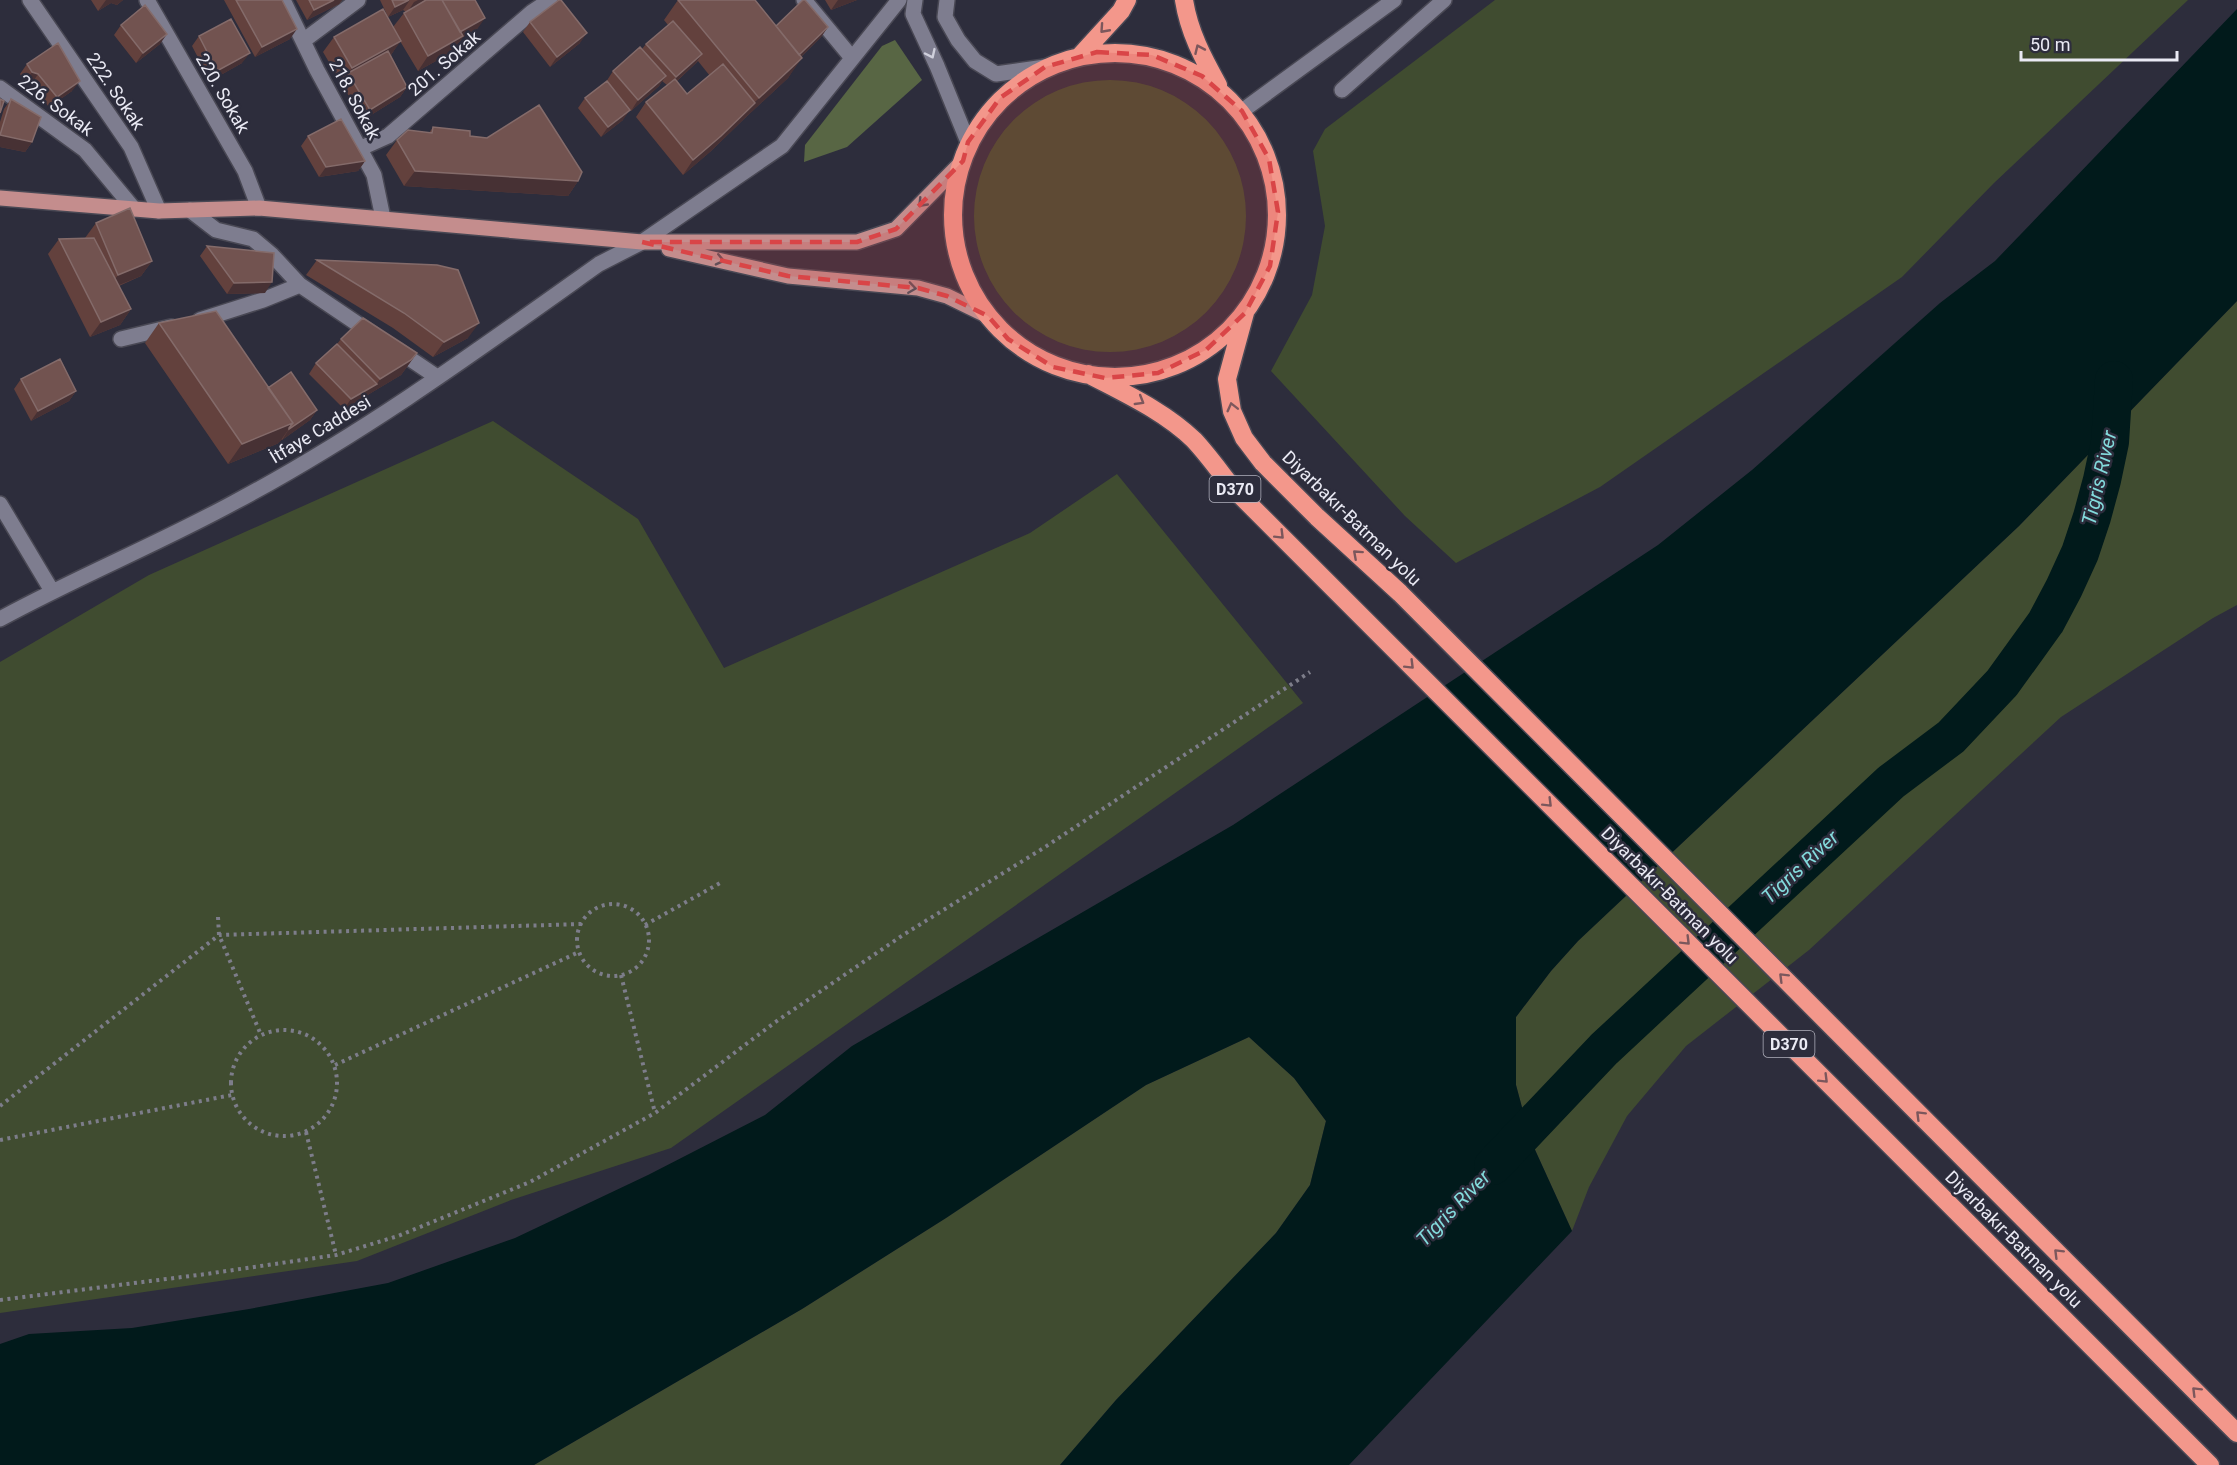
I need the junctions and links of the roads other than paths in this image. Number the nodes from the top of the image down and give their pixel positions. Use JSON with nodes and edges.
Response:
{"nodes":[{"id":1,"x":30,"y":0,"type":"edge"},
{"id":2,"x":147,"y":0,"type":"edge"},
{"id":3,"x":284,"y":0,"type":"edge"},
{"id":4,"x":358,"y":0,"type":"edge"},
{"id":5,"x":550,"y":0,"type":"edge"},
{"id":6,"x":804,"y":0,"type":"edge"},
{"id":7,"x":899,"y":0,"type":"edge"},
{"id":8,"x":915,"y":0,"type":"edge"},
{"id":9,"x":947,"y":0,"type":"edge"},
{"id":10,"x":1127,"y":0,"type":"edge"},
{"id":11,"x":1184,"y":0,"type":"edge"},
{"id":12,"x":1394,"y":0,"type":"edge"},
{"id":13,"x":1444,"y":0,"type":"edge"},
{"id":14,"x":303,"y":41,"type":"junction"},
{"id":15,"x":1079,"y":57,"type":"junction"},
{"id":16,"x":852,"y":58,"type":"junction"},
{"id":17,"x":1045,"y":67,"type":"junction"},
{"id":18,"x":0,"y":88,"type":"edge"},
{"id":19,"x":1342,"y":90,"type":"dead end"},
{"id":20,"x":1223,"y":95,"type":"junction"},
{"id":21,"x":1242,"y":111,"type":"junction"},
{"id":22,"x":968,"y":142,"type":"junction"},
{"id":23,"x":358,"y":148,"type":"junction"},
{"id":24,"x":963,"y":161,"type":"junction"},
{"id":25,"x":0,"y":198,"type":"edge"},
{"id":26,"x":259,"y":208,"type":"junction"},
{"id":27,"x":134,"y":209,"type":"junction"},
{"id":28,"x":190,"y":210,"type":"junction"},
{"id":29,"x":159,"y":211,"type":"junction"},
{"id":30,"x":383,"y":218,"type":"junction"},
{"id":31,"x":642,"y":242,"type":"junction"},
{"id":32,"x":300,"y":285,"type":"junction"},
{"id":33,"x":1245,"y":313,"type":"junction"},
{"id":34,"x":988,"y":316,"type":"junction"},
{"id":35,"x":121,"y":339,"type":"dead end"},
{"id":36,"x":1088,"y":374,"type":"junction"},
{"id":37,"x":437,"y":377,"type":"junction"},
{"id":38,"x":0,"y":504,"type":"edge"},
{"id":39,"x":52,"y":591,"type":"junction"},
{"id":40,"x":0,"y":619,"type":"edge"},
{"id":41,"x":2237,"y":1433,"type":"edge"},
{"id":42,"x":2210,"y":1465,"type":"edge"}],
"edges":[{"from":1,"to":29,"type":"street","name":"222. Sokak"},
{"from":2,"to":26,"type":"street","name":"220. Sokak"},
{"from":3,"to":14,"type":"street","name":"218. Sokak"},
{"from":4,"to":14,"type":"street"},
{"from":5,"to":23,"type":"street","name":"201. Sokak"},
{"from":6,"to":16,"type":"street"},
{"from":7,"to":16,"type":"street","name":"İtfaye Caddesi"},
{"from":8,"to":22,"type":"street","one_way":true},
{"from":9,"to":17,"type":"street"},
{"from":10,"to":15,"type":"highway","one_way":true},
{"from":20,"to":11,"type":"highway","one_way":true},
{"from":12,"to":21,"type":"street"},
{"from":13,"to":19,"type":"street"},
{"from":14,"to":23,"type":"street","name":"218. Sokak"},
{"from":15,"to":17,"type":"highway"},
{"from":15,"to":20,"type":"highway"},
{"from":16,"to":31,"type":"street","name":"İtfaye Caddesi"},
{"from":17,"to":22,"type":"highway"},
{"from":18,"to":27,"type":"street","name":"226. Sokak"},
{"from":20,"to":21,"type":"highway"},
{"from":21,"to":33,"type":"highway"},
{"from":22,"to":24,"type":"highway"},
{"from":23,"to":30,"type":"street","name":"218. Sokak"},
{"from":24,"to":31,"type":"main road","one_way":true},
{"from":24,"to":34,"type":"highway"},
{"from":25,"to":27,"type":"main road"},
{"from":26,"to":28,"type":"main road"},
{"from":26,"to":30,"type":"main road"},
{"from":27,"to":29,"type":"main road"},
{"from":28,"to":29,"type":"main road"},
{"from":28,"to":32,"type":"street"},
{"from":30,"to":31,"type":"main road"},
{"from":31,"to":34,"type":"main road","one_way":true},
{"from":31,"to":37,"type":"street","name":"İtfaye Caddesi"},
{"from":32,"to":35,"type":"street"},
{"from":32,"to":37,"type":"street"},
{"from":33,"to":36,"type":"highway"},
{"from":41,"to":33,"type":"highway","name":"Diyarbakır-Batman yolu","number":"D370","one_way":true},
{"from":34,"to":36,"type":"highway"},
{"from":36,"to":42,"type":"highway","name":"Diyarbakır-Batman yolu","number":"D370","one_way":true},
{"from":37,"to":39,"type":"street","name":"İtfaye Caddesi"},
{"from":38,"to":39,"type":"street"},
{"from":39,"to":40,"type":"street","name":"İtfaye Caddesi"}]}
